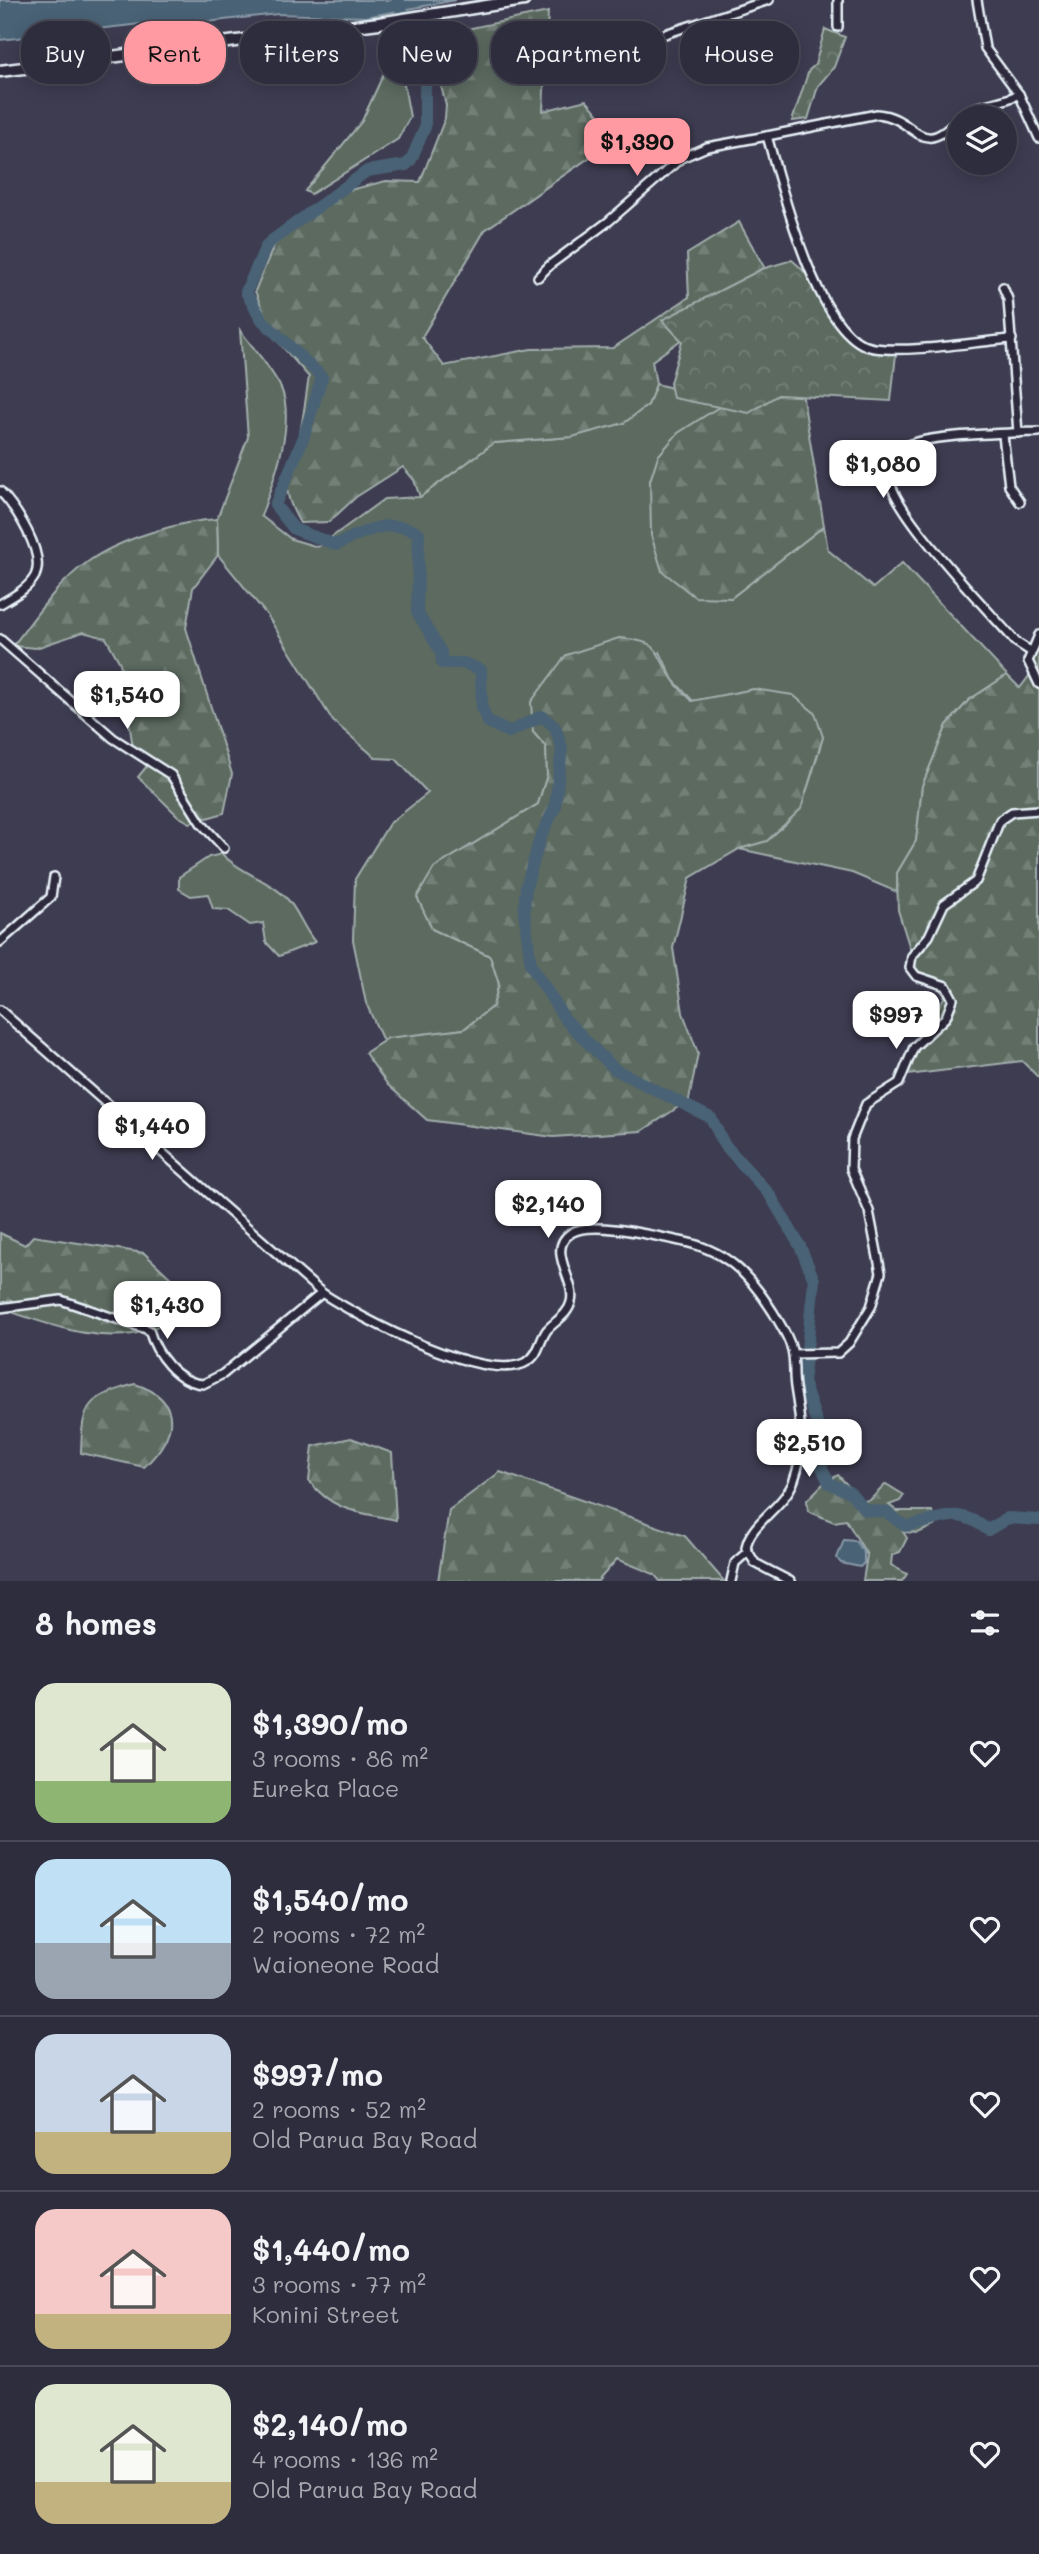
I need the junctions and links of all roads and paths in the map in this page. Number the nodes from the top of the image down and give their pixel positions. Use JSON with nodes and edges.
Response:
{"nodes":[{"id":1,"x":524,"y":0,"type":"edge"},
{"id":2,"x":769,"y":0,"type":"edge"},
{"id":3,"x":838,"y":0,"type":"edge"},
{"id":4,"x":977,"y":0,"type":"edge"},
{"id":5,"x":838,"y":27,"type":"dead end"},
{"id":6,"x":666,"y":34,"type":"edge"},
{"id":7,"x":0,"y":71,"type":"edge"},
{"id":8,"x":1019,"y":93,"type":"junction"},
{"id":9,"x":987,"y":105,"type":"edge"},
{"id":10,"x":947,"y":131,"type":"edge"},
{"id":11,"x":767,"y":136,"type":"junction"},
{"id":12,"x":1039,"y":138,"type":"edge"},
{"id":13,"x":538,"y":277,"type":"dead end"},
{"id":14,"x":1003,"y":287,"type":"dead end"},
{"id":15,"x":1012,"y":339,"type":"junction"},
{"id":16,"x":1039,"y":432,"type":"edge"},
{"id":17,"x":1018,"y":433,"type":"junction"},
{"id":18,"x":1003,"y":435,"type":"junction"},
{"id":19,"x":0,"y":491,"type":"edge"},
{"id":20,"x":1020,"y":502,"type":"dead end"},
{"id":21,"x":0,"y":604,"type":"edge"},
{"id":22,"x":1039,"y":635,"type":"edge"},
{"id":23,"x":0,"y":639,"type":"edge"},
{"id":24,"x":1030,"y":651,"type":"junction"},
{"id":25,"x":1039,"y":684,"type":"edge"},
{"id":26,"x":1039,"y":810,"type":"edge"},
{"id":27,"x":224,"y":848,"type":"dead end"},
{"id":28,"x":54,"y":877,"type":"dead end"},
{"id":29,"x":0,"y":942,"type":"edge"},
{"id":30,"x":0,"y":1010,"type":"edge"},
{"id":31,"x":322,"y":1293,"type":"junction"},
{"id":32,"x":0,"y":1308,"type":"edge"},
{"id":33,"x":793,"y":1354,"type":"junction"},
{"id":34,"x":746,"y":1553,"type":"junction"},
{"id":35,"x":731,"y":1581,"type":"edge"},
{"id":36,"x":790,"y":1581,"type":"edge"}],
"edges":[{"from":1,"to":7,"type":"main road"},
{"from":2,"to":6,"type":"street"},
{"from":3,"to":5,"type":"street"},
{"from":4,"to":8,"type":"street"},
{"from":8,"to":9,"type":"street"},
{"from":8,"to":12,"type":"street"},
{"from":10,"to":11,"type":"street"},
{"from":11,"to":13,"type":"street"},
{"from":11,"to":15,"type":"street"},
{"from":14,"to":15,"type":"street"},
{"from":15,"to":17,"type":"street"},
{"from":16,"to":17,"type":"street"},
{"from":17,"to":18,"type":"street"},
{"from":18,"to":20,"type":"street"},
{"from":18,"to":24,"type":"street"},
{"from":19,"to":21,"type":"street"},
{"from":22,"to":24,"type":"street"},
{"from":23,"to":27,"type":"street"},
{"from":24,"to":25,"type":"street"},
{"from":26,"to":33,"type":"street"},
{"from":28,"to":29,"type":"street"},
{"from":30,"to":31,"type":"street"},
{"from":31,"to":32,"type":"street"},
{"from":31,"to":33,"type":"street"},
{"from":33,"to":34,"type":"street"},
{"from":34,"to":35,"type":"street"},
{"from":34,"to":36,"type":"street"}]}
